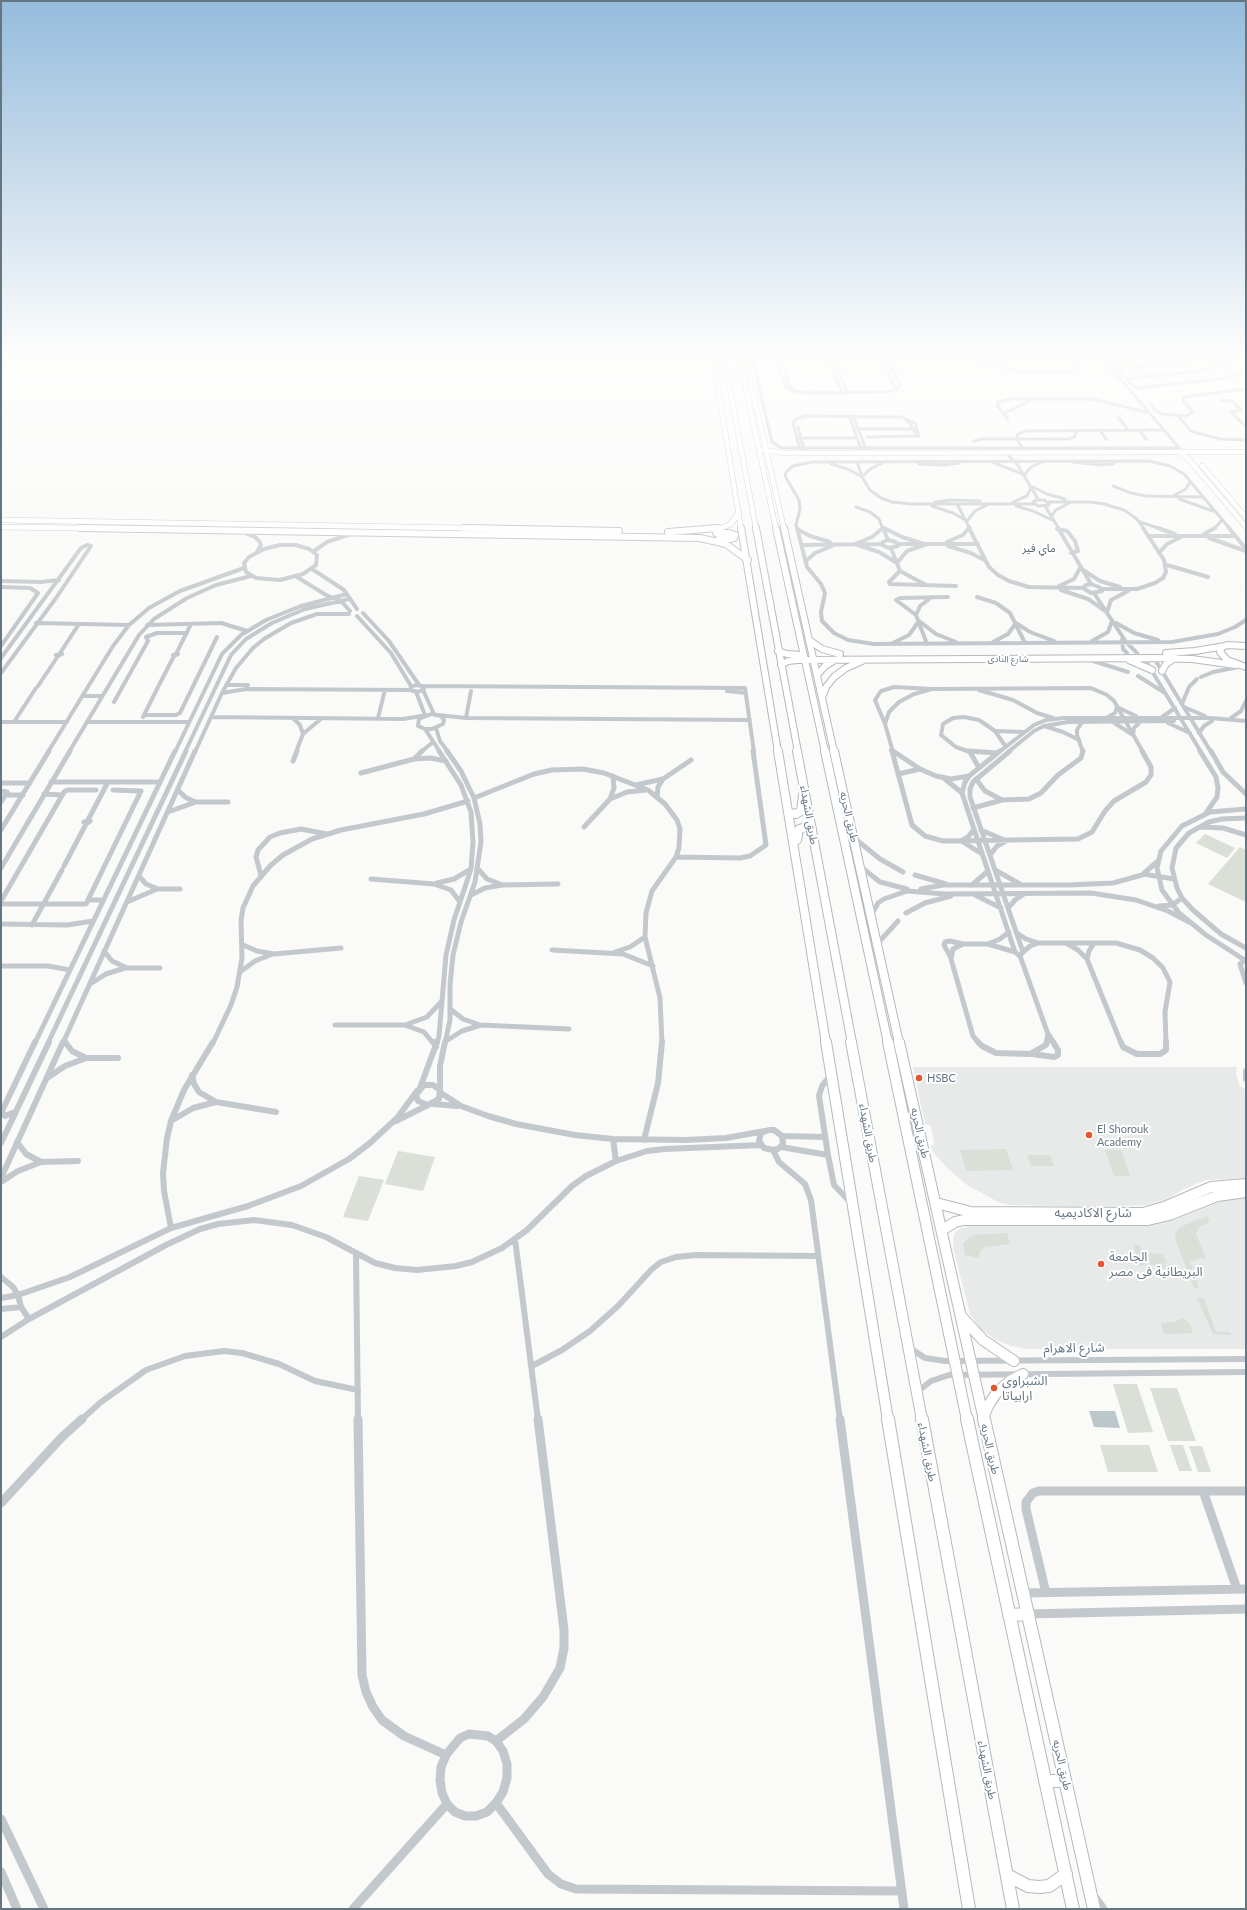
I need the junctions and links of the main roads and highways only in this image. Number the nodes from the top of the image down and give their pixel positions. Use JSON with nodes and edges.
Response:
{"nodes":[{"id":1,"x":739,"y":512,"type":"road end"},
{"id":2,"x":1,"y":520,"type":"edge"},
{"id":3,"x":1,"y":526,"type":"edge"},
{"id":4,"x":681,"y":532,"type":"junction"},
{"id":5,"x":692,"y":538,"type":"junction"},
{"id":6,"x":748,"y":560,"type":"road end"}],
"edges":[{"from":1,"to":4,"type":"main road"},
{"from":2,"to":4,"type":"main road"},
{"from":3,"to":5,"type":"main road"},
{"from":4,"to":5,"type":"main road"},
{"from":5,"to":6,"type":"main road"}]}
